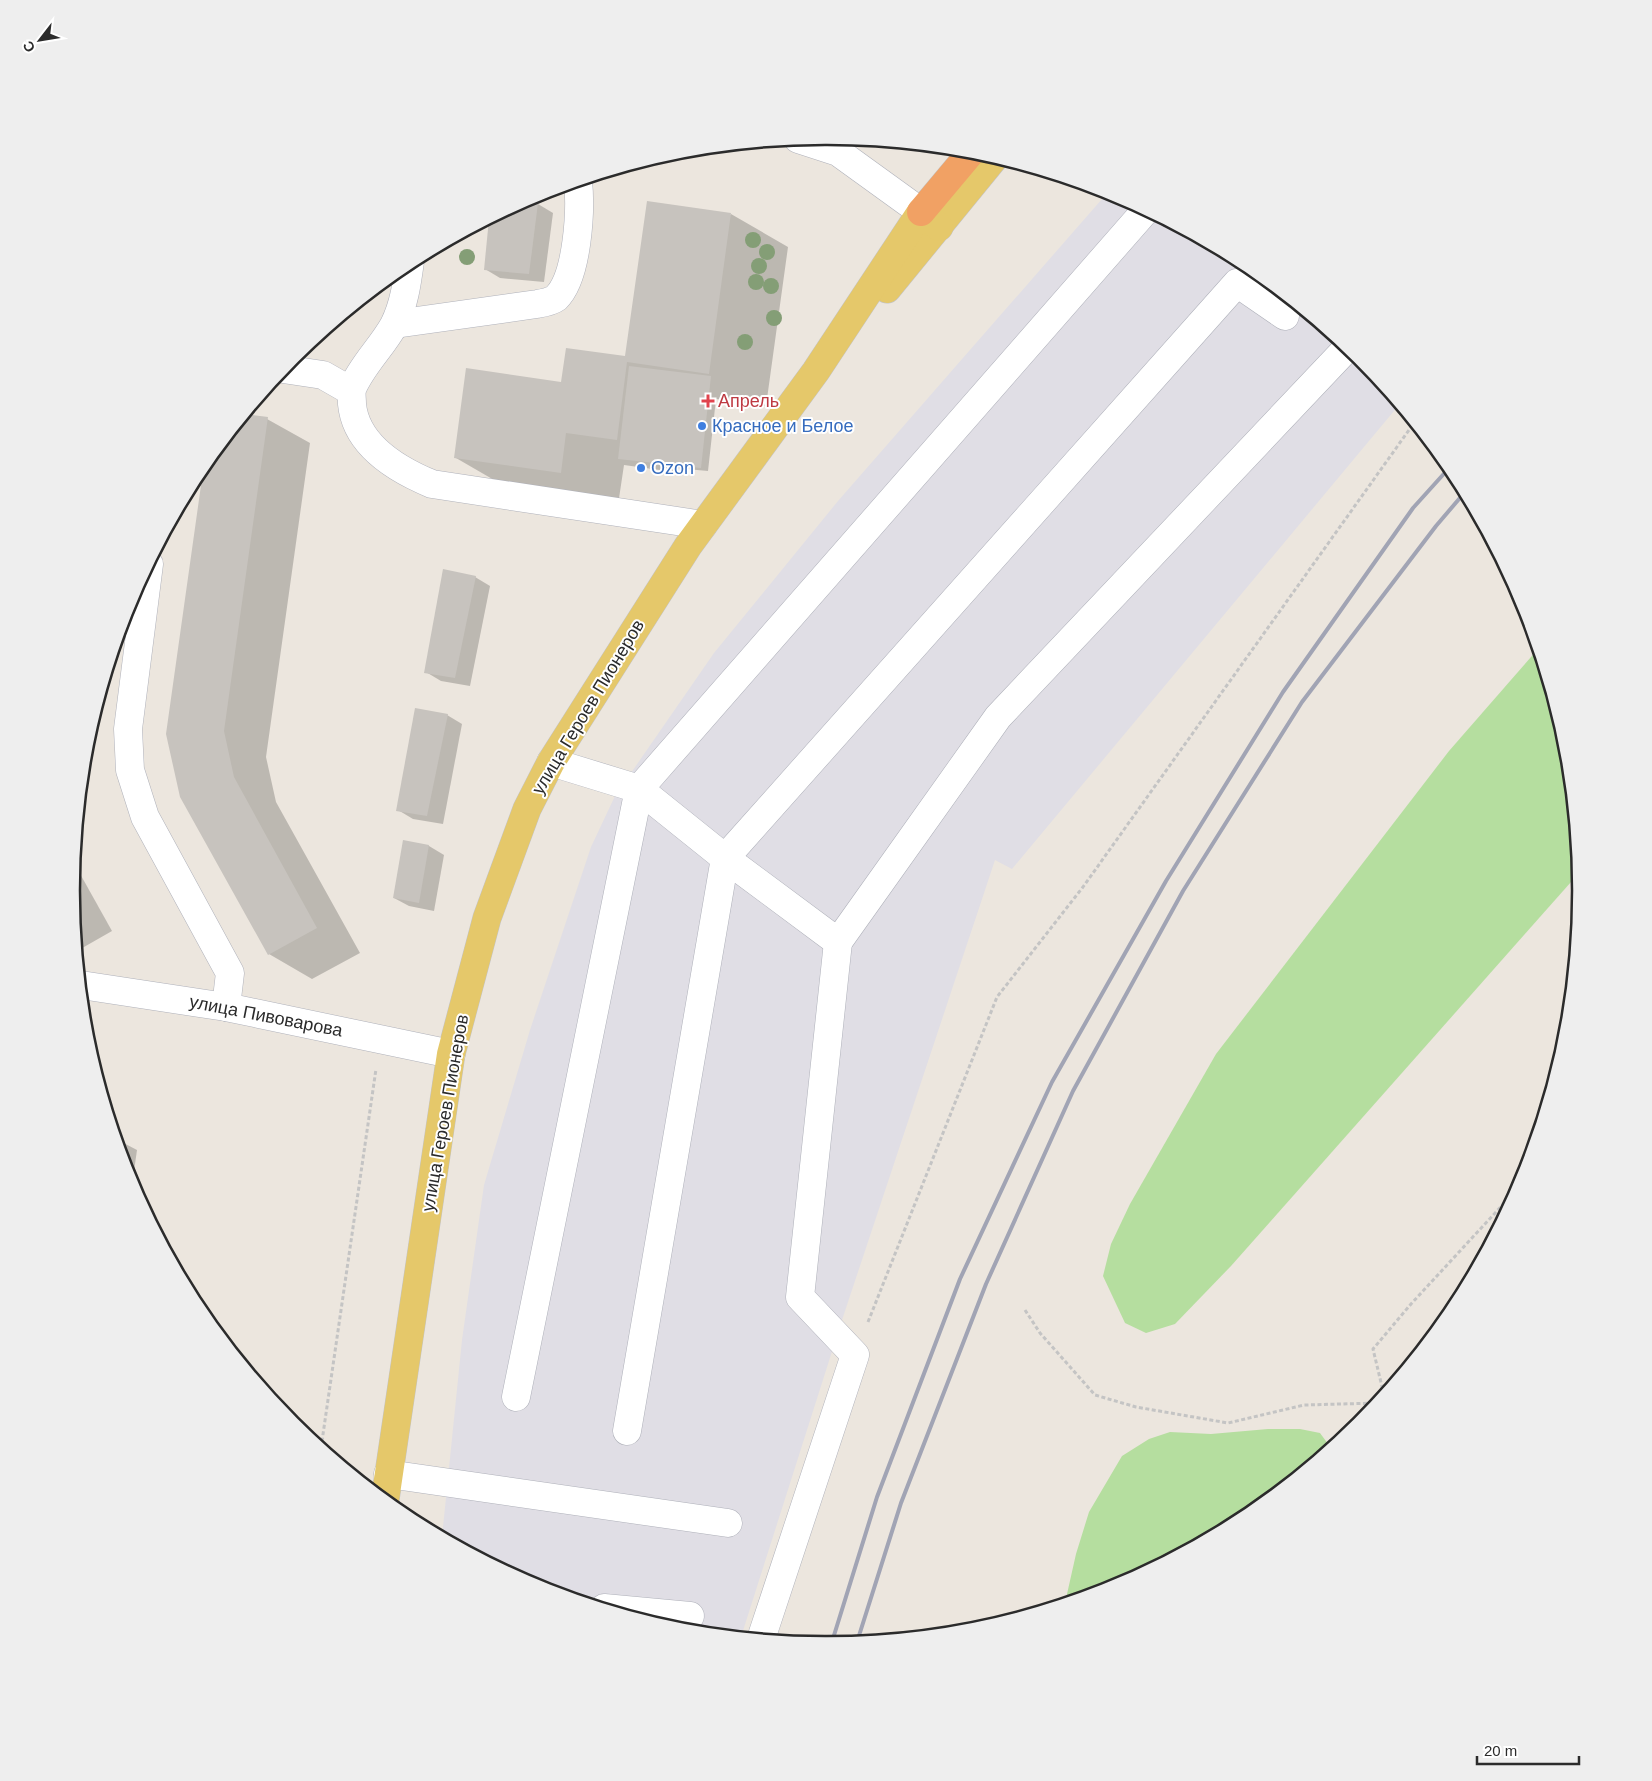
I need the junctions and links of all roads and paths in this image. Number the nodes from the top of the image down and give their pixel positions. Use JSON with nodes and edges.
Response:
{"nodes":[{"id":1,"x":841,"y":145,"type":"edge"},
{"id":2,"x":954,"y":156,"type":"edge"},
{"id":3,"x":968,"y":158,"type":"edge"},
{"id":4,"x":989,"y":163,"type":"edge"},
{"id":5,"x":578,"y":187,"type":"edge"},
{"id":6,"x":1142,"y":215,"type":"edge"},
{"id":7,"x":930,"y":220,"type":"junction"},
{"id":8,"x":408,"y":273,"type":"edge"},
{"id":9,"x":1285,"y":316,"type":"dead end"},
{"id":10,"x":395,"y":324,"type":"junction"},
{"id":11,"x":1343,"y":353,"type":"edge"},
{"id":12,"x":291,"y":370,"type":"edge"},
{"id":13,"x":351,"y":391,"type":"junction"},
{"id":14,"x":1411,"y":427,"type":"edge"},
{"id":15,"x":703,"y":525,"type":"junction"},
{"id":16,"x":146,"y":584,"type":"edge"},
{"id":17,"x":551,"y":762,"type":"junction"},
{"id":18,"x":639,"y":789,"type":"junction"},
{"id":19,"x":725,"y":858,"type":"junction"},
{"id":20,"x":838,"y":942,"type":"junction"},
{"id":21,"x":86,"y":986,"type":"edge"},
{"id":22,"x":226,"y":1006,"type":"junction"},
{"id":23,"x":380,"y":1039,"type":"junction"},
{"id":24,"x":451,"y":1054,"type":"junction"},
{"id":25,"x":1501,"y":1206,"type":"edge"},
{"id":26,"x":1025,"y":1310,"type":"dead end"},
{"id":27,"x":855,"y":1355,"type":"junction"},
{"id":28,"x":1382,"y":1387,"type":"edge"},
{"id":29,"x":516,"y":1397,"type":"dead end"},
{"id":30,"x":1368,"y":1403,"type":"edge"},
{"id":31,"x":627,"y":1431,"type":"dead end"},
{"id":32,"x":322,"y":1440,"type":"edge"},
{"id":33,"x":388,"y":1474,"type":"junction"},
{"id":34,"x":386,"y":1492,"type":"edge"},
{"id":35,"x":728,"y":1523,"type":"dead end"},
{"id":36,"x":632,"y":1611,"type":"edge"},
{"id":37,"x":690,"y":1616,"type":"dead end"},
{"id":38,"x":763,"y":1634,"type":"edge"}],
"edges":[{"from":1,"to":7,"type":"street"},
{"from":2,"to":7,"type":"highway"},
{"from":3,"to":7,"type":"highway"},
{"from":4,"to":7,"type":"main road","name":"улица Героев Пионеров"},
{"from":5,"to":10,"type":"street"},
{"from":6,"to":18,"type":"street"},
{"from":7,"to":15,"type":"main road","name":"улица Героев Пионеров"},
{"from":8,"to":10,"type":"street"},
{"from":9,"to":19,"type":"street"},
{"from":10,"to":13,"type":"street"},
{"from":11,"to":20,"type":"street"},
{"from":12,"to":13,"type":"street"},
{"from":13,"to":15,"type":"street"},
{"from":14,"to":27,"type":"path"},
{"from":15,"to":17,"type":"main road","name":"улица Героев Пионеров"},
{"from":16,"to":22,"type":"street"},
{"from":17,"to":18,"type":"street"},
{"from":17,"to":24,"type":"main road","name":"улица Героев Пионеров"},
{"from":18,"to":19,"type":"street"},
{"from":18,"to":29,"type":"street"},
{"from":19,"to":20,"type":"street"},
{"from":19,"to":31,"type":"street"},
{"from":20,"to":27,"type":"street"},
{"from":21,"to":22,"type":"street","name":"улица Пивоварова"},
{"from":22,"to":23,"type":"street","name":"улица Пивоварова"},
{"from":23,"to":24,"type":"street","name":"улица Пивоварова"},
{"from":23,"to":32,"type":"path"},
{"from":24,"to":33,"type":"main road","name":"улица Героев Пионеров"},
{"from":25,"to":28,"type":"path"},
{"from":26,"to":30,"type":"path"},
{"from":27,"to":38,"type":"street"},
{"from":33,"to":34,"type":"main road","name":"улица Героев Пионеров"},
{"from":33,"to":35,"type":"street"},
{"from":36,"to":37,"type":"street"}]}
